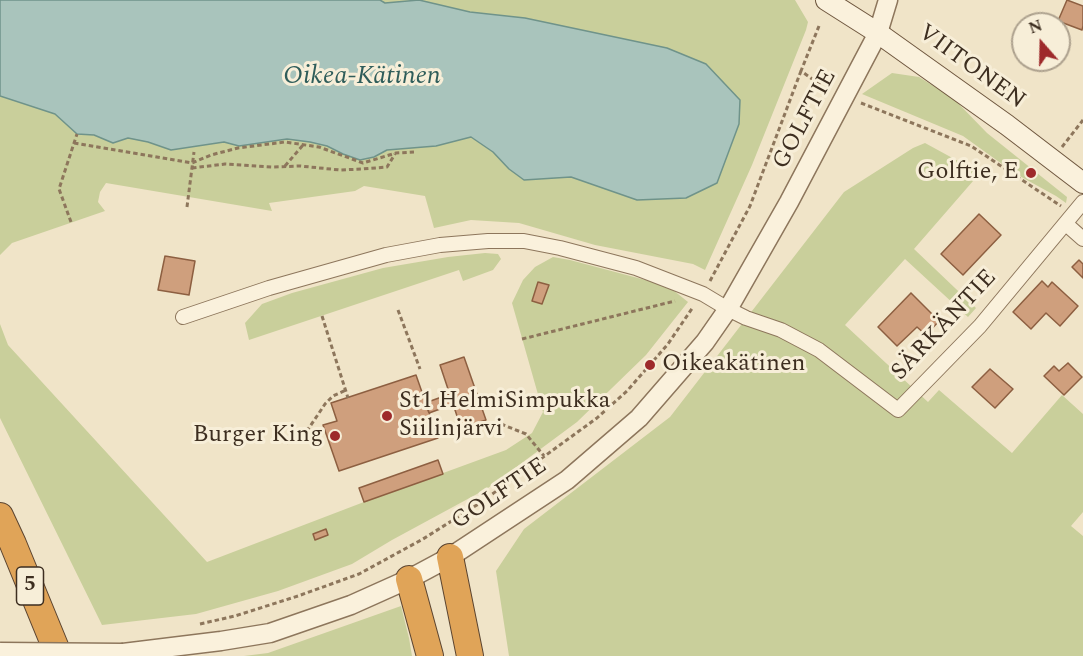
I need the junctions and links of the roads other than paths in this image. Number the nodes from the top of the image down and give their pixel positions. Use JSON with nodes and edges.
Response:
{"nodes":[{"id":1,"x":826,"y":0,"type":"edge"},
{"id":2,"x":888,"y":0,"type":"edge"},
{"id":3,"x":878,"y":33,"type":"junction"},
{"id":4,"x":1083,"y":183,"type":"edge"},
{"id":5,"x":1083,"y":202,"type":"edge"},
{"id":6,"x":1070,"y":219,"type":"junction"},
{"id":7,"x":1083,"y":239,"type":"edge"},
{"id":8,"x":728,"y":309,"type":"junction"},
{"id":9,"x":183,"y":317,"type":"dead end"},
{"id":10,"x":0,"y":516,"type":"edge"},
{"id":11,"x":450,"y":557,"type":"junction"},
{"id":12,"x":409,"y":579,"type":"junction"},
{"id":13,"x":0,"y":652,"type":"edge"},
{"id":14,"x":59,"y":656,"type":"edge"},
{"id":15,"x":430,"y":656,"type":"edge"},
{"id":16,"x":470,"y":656,"type":"edge"}],
"edges":[{"from":1,"to":3,"type":"main road","name":"VIITONEN"},
{"from":2,"to":3,"type":"street","name":"GOLFTIE"},
{"from":3,"to":4,"type":"main road","name":"VIITONEN"},
{"from":3,"to":8,"type":"street","name":"GOLFTIE"},
{"from":5,"to":6,"type":"street","name":"SÄRKÄNTIE"},
{"from":6,"to":7,"type":"street"},
{"from":6,"to":8,"type":"street","name":"SÄRKÄNTIE"},
{"from":8,"to":9,"type":"street"},
{"from":8,"to":11,"type":"street","name":"GOLFTIE"},
{"from":10,"to":14,"type":"highway","number":"5"},
{"from":11,"to":12,"type":"street","name":"GOLFTIE"},
{"from":11,"to":16,"type":"highway"},
{"from":12,"to":13,"type":"street","name":"GOLFTIE","bridge":true},
{"from":12,"to":15,"type":"highway"}]}
